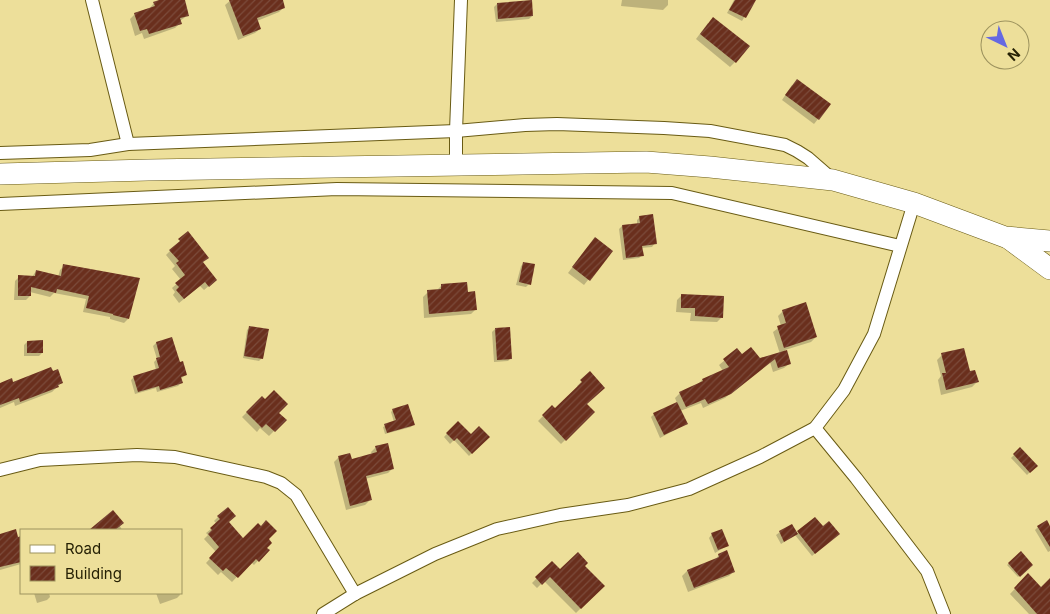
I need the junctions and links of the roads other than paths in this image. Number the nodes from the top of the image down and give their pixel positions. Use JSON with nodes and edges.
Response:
{"nodes":[{"id":1,"x":92,"y":0,"type":"edge"},
{"id":2,"x":462,"y":0,"type":"edge"},
{"id":3,"x":456,"y":132,"type":"junction"},
{"id":4,"x":128,"y":144,"type":"junction"},
{"id":5,"x":0,"y":153,"type":"edge"},
{"id":6,"x":456,"y":165,"type":"junction"},
{"id":7,"x":0,"y":174,"type":"edge"},
{"id":8,"x":833,"y":180,"type":"junction"},
{"id":9,"x":914,"y":203,"type":"junction"},
{"id":10,"x":0,"y":204,"type":"edge"},
{"id":11,"x":1005,"y":237,"type":"junction"},
{"id":12,"x":1050,"y":241,"type":"edge"},
{"id":13,"x":900,"y":246,"type":"junction"},
{"id":14,"x":1050,"y":269,"type":"edge"},
{"id":15,"x":815,"y":428,"type":"junction"},
{"id":16,"x":0,"y":470,"type":"edge"},
{"id":17,"x":355,"y":594,"type":"junction"},
{"id":18,"x":323,"y":614,"type":"edge"},
{"id":19,"x":944,"y":614,"type":"edge"}],
"edges":[{"from":1,"to":4,"type":"street"},
{"from":2,"to":3,"type":"street"},
{"from":3,"to":4,"type":"street"},
{"from":3,"to":6,"type":"street"},
{"from":3,"to":8,"type":"street"},
{"from":4,"to":5,"type":"street"},
{"from":6,"to":7,"type":"highway"},
{"from":6,"to":8,"type":"highway"},
{"from":8,"to":9,"type":"highway"},
{"from":9,"to":11,"type":"highway"},
{"from":9,"to":13,"type":"street"},
{"from":10,"to":13,"type":"street"},
{"from":11,"to":12,"type":"highway"},
{"from":11,"to":14,"type":"highway"},
{"from":13,"to":15,"type":"street"},
{"from":15,"to":17,"type":"street"},
{"from":15,"to":19,"type":"street"},
{"from":16,"to":17,"type":"street"},
{"from":17,"to":18,"type":"street"}]}
